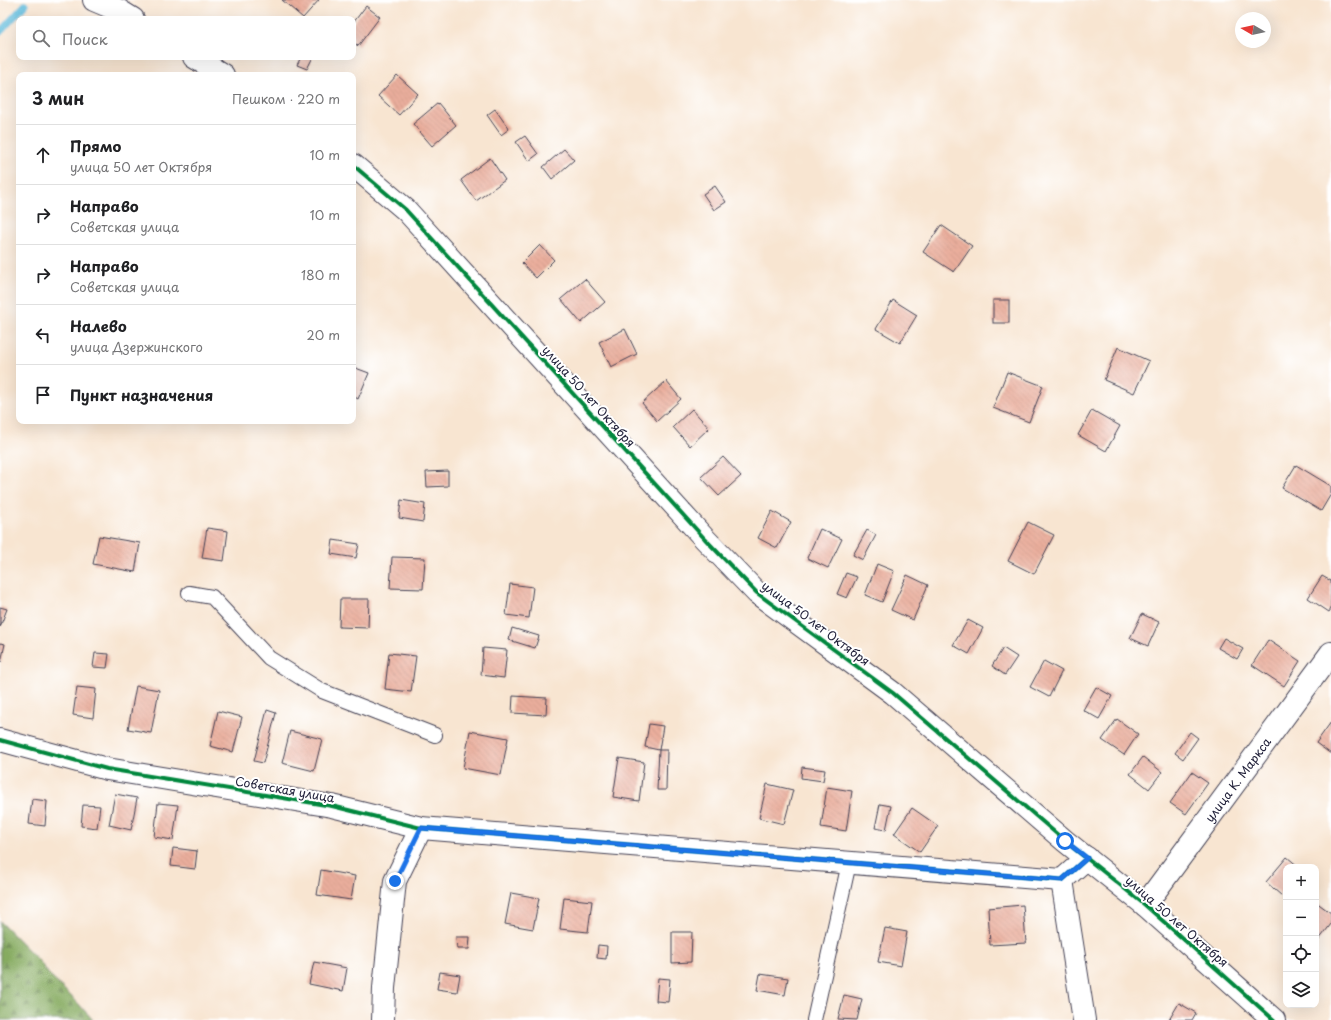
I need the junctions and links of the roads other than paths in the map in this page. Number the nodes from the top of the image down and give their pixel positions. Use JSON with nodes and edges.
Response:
{"nodes":[{"id":1,"x":94,"y":0,"type":"edge"},
{"id":2,"x":128,"y":16,"type":"edge"},
{"id":3,"x":199,"y":60,"type":"edge"},
{"id":4,"x":218,"y":72,"type":"edge"},
{"id":5,"x":356,"y":168,"type":"edge"},
{"id":6,"x":189,"y":593,"type":"dead end"},
{"id":7,"x":1331,"y":653,"type":"edge"},
{"id":8,"x":434,"y":735,"type":"dead end"},
{"id":9,"x":0,"y":740,"type":"edge"},
{"id":10,"x":421,"y":828,"type":"junction"},
{"id":11,"x":1087,"y":858,"type":"junction"},
{"id":12,"x":849,"y":863,"type":"junction"},
{"id":13,"x":1062,"y":880,"type":"junction"},
{"id":14,"x":1145,"y":905,"type":"junction"},
{"id":15,"x":383,"y":1020,"type":"edge"},
{"id":16,"x":814,"y":1020,"type":"edge"},
{"id":17,"x":1084,"y":1020,"type":"edge"},
{"id":18,"x":1274,"y":1020,"type":"edge"}],
"edges":[{"from":1,"to":2,"type":"street"},
{"from":3,"to":4,"type":"street"},
{"from":5,"to":11,"type":"street","name":"улица 50 лет Октября"},
{"from":6,"to":8,"type":"lane"},
{"from":7,"to":14,"type":"street","name":"улица К. Маркса"},
{"from":9,"to":10,"type":"street","name":"Советская улица"},
{"from":10,"to":12,"type":"street","name":"Советская улица"},
{"from":10,"to":15,"type":"street"},
{"from":11,"to":13,"type":"street"},
{"from":11,"to":14,"type":"street","name":"улица 50 лет Октября"},
{"from":12,"to":13,"type":"street","name":"Советская улица"},
{"from":12,"to":16,"type":"lane"},
{"from":13,"to":17,"type":"street"},
{"from":14,"to":18,"type":"street","name":"улица 50 лет Октября"}]}
